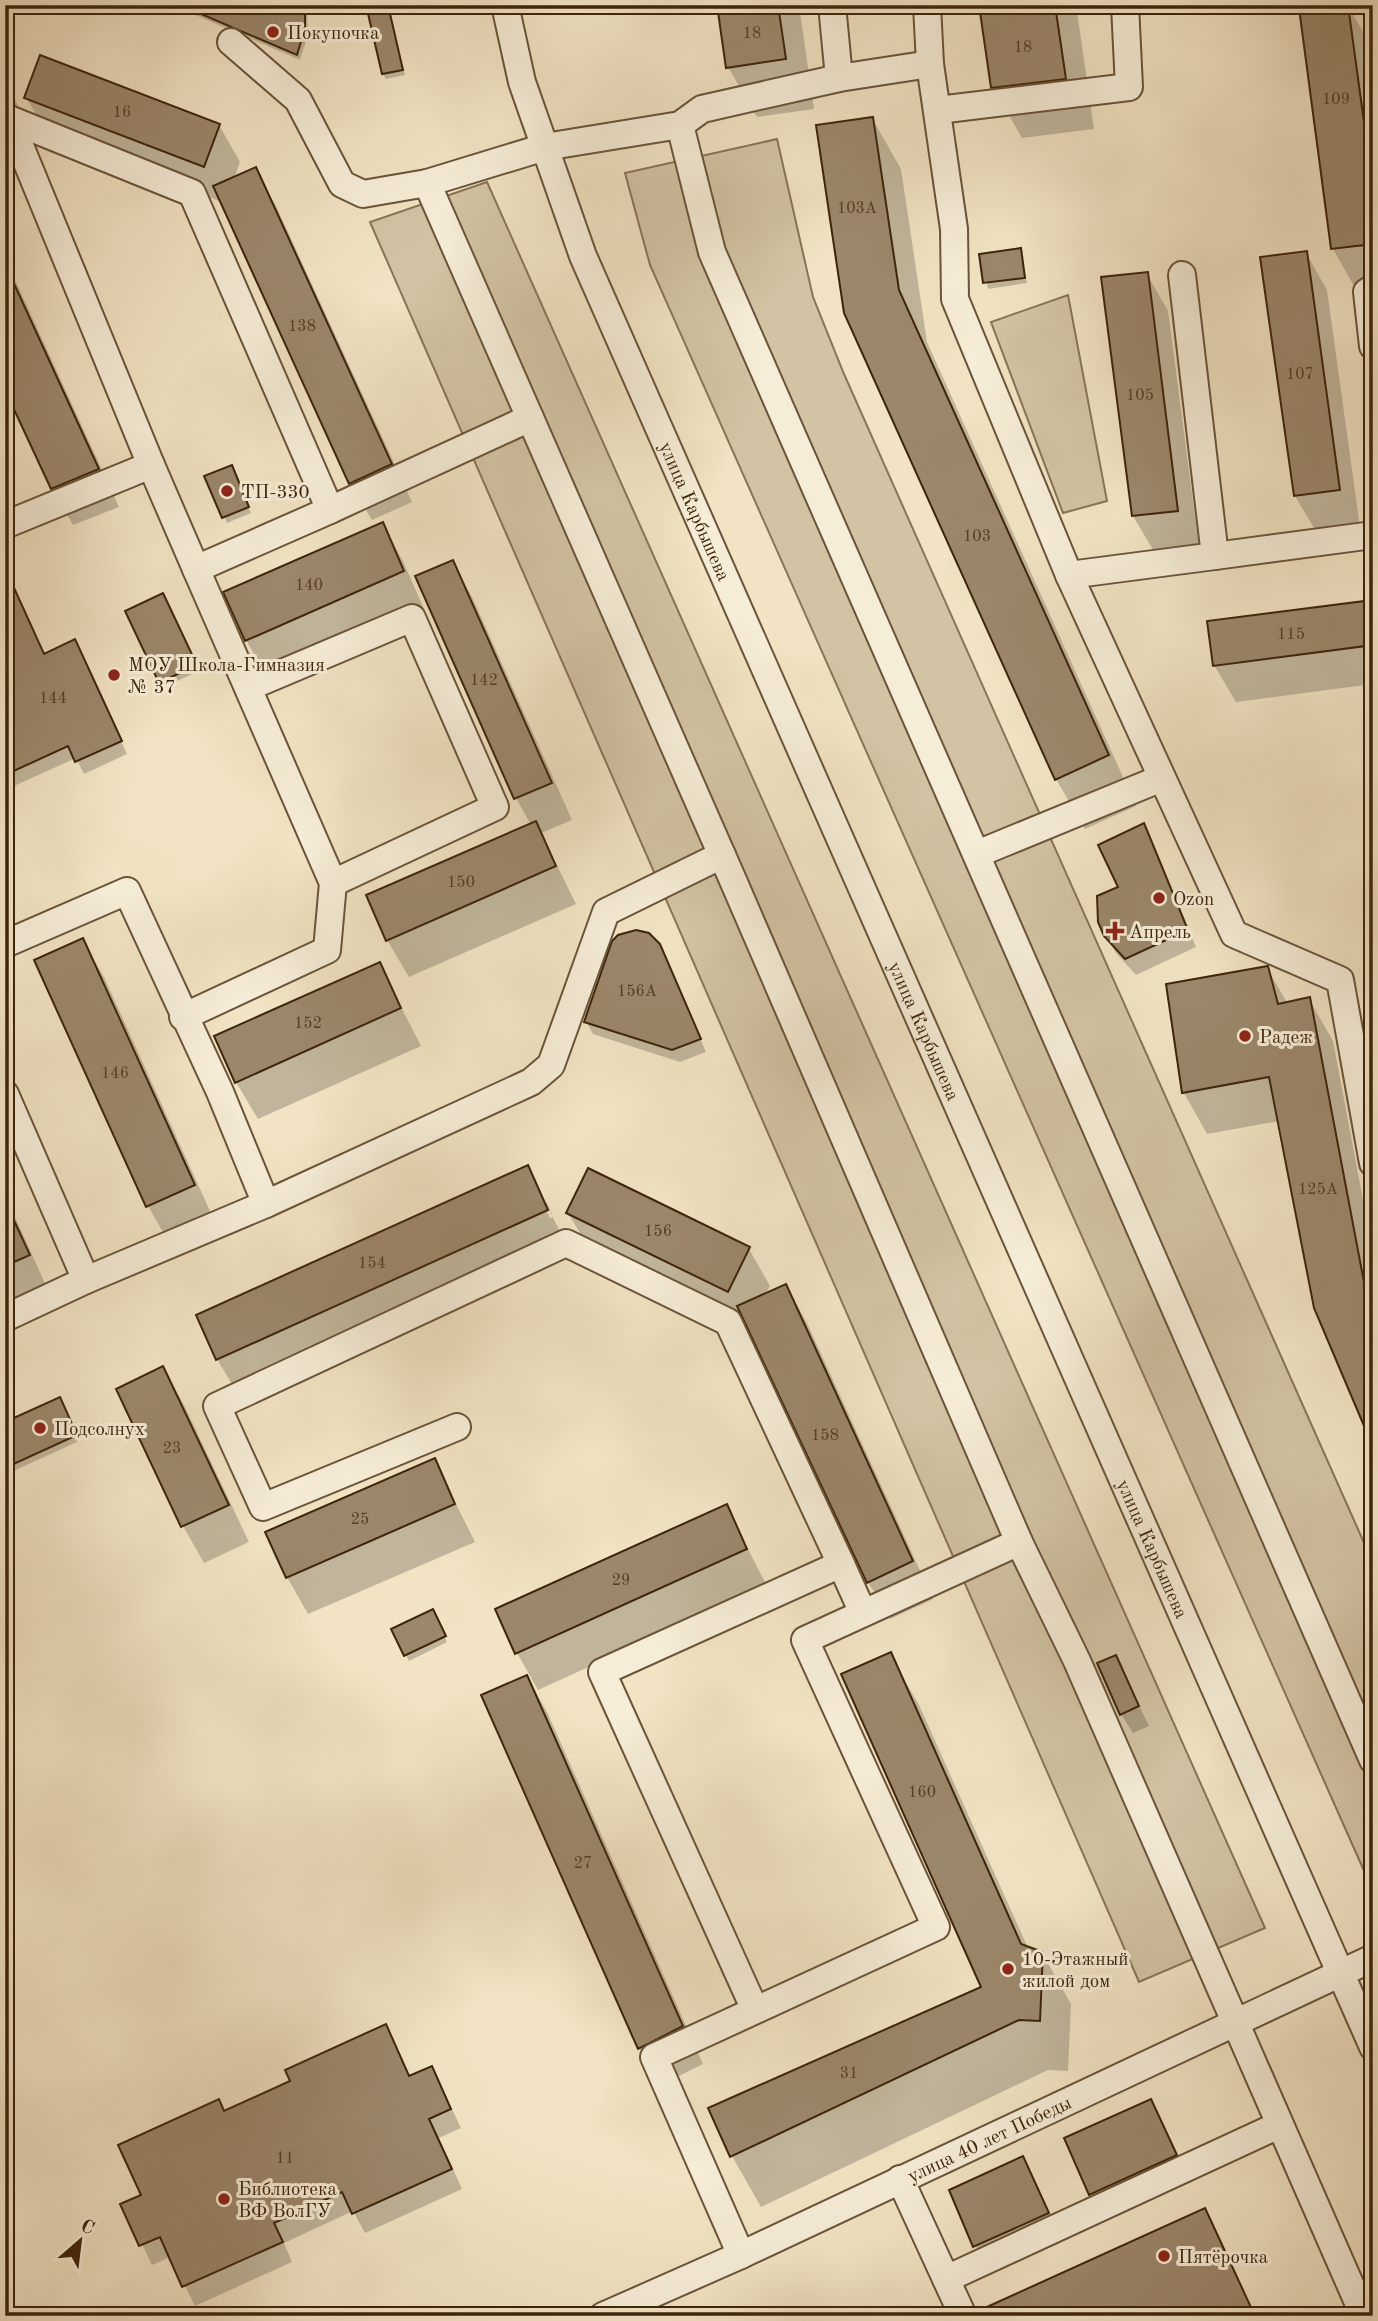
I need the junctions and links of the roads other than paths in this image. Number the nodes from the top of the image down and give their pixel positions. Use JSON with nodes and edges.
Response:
{"nodes":[{"id":1,"x":505,"y":5,"type":"edge"},
{"id":2,"x":832,"y":5,"type":"edge"},
{"id":3,"x":927,"y":5,"type":"edge"},
{"id":4,"x":1125,"y":5,"type":"edge"},
{"id":5,"x":231,"y":42,"type":"dead end"},
{"id":6,"x":930,"y":64,"type":"junction"},
{"id":7,"x":839,"y":78,"type":"junction"},
{"id":8,"x":938,"y":110,"type":"junction"},
{"id":9,"x":7,"y":120,"type":"edge"},
{"id":10,"x":680,"y":125,"type":"junction"},
{"id":11,"x":545,"y":147,"type":"junction"},
{"id":12,"x":426,"y":183,"type":"junction"},
{"id":13,"x":1182,"y":275,"type":"dead end"},
{"id":14,"x":1373,"y":288,"type":"edge"},
{"id":15,"x":1373,"y":346,"type":"edge"},
{"id":16,"x":530,"y":418,"type":"junction"},
{"id":17,"x":151,"y":465,"type":"junction"},
{"id":18,"x":330,"y":510,"type":"junction"},
{"id":19,"x":5,"y":525,"type":"edge"},
{"id":20,"x":1373,"y":535,"type":"edge"},
{"id":21,"x":1215,"y":556,"type":"junction"},
{"id":22,"x":196,"y":569,"type":"junction"},
{"id":23,"x":1069,"y":575,"type":"junction"},
{"id":24,"x":249,"y":687,"type":"junction"},
{"id":25,"x":1162,"y":778,"type":"junction"},
{"id":26,"x":977,"y":854,"type":"junction"},
{"id":27,"x":722,"y":855,"type":"junction"},
{"id":28,"x":333,"y":883,"type":"junction"},
{"id":29,"x":5,"y":944,"type":"edge"},
{"id":30,"x":183,"y":1017,"type":"junction"},
{"id":31,"x":5,"y":1094,"type":"edge"},
{"id":32,"x":1373,"y":1163,"type":"edge"},
{"id":33,"x":266,"y":1204,"type":"junction"},
{"id":34,"x":86,"y":1280,"type":"junction"},
{"id":35,"x":5,"y":1318,"type":"edge"},
{"id":36,"x":457,"y":1427,"type":"dead end"},
{"id":37,"x":1019,"y":1542,"type":"junction"},
{"id":38,"x":841,"y":1564,"type":"junction"},
{"id":39,"x":863,"y":1613,"type":"junction"},
{"id":40,"x":1373,"y":1760,"type":"edge"},
{"id":41,"x":1373,"y":1958,"type":"edge"},
{"id":42,"x":1341,"y":1974,"type":"junction"},
{"id":43,"x":755,"y":2010,"type":"junction"},
{"id":44,"x":1234,"y":2022,"type":"junction"},
{"id":45,"x":1373,"y":2047,"type":"edge"},
{"id":46,"x":1279,"y":2126,"type":"junction"},
{"id":47,"x":900,"y":2179,"type":"junction"},
{"id":48,"x":741,"y":2255,"type":"junction"},
{"id":49,"x":946,"y":2279,"type":"junction"},
{"id":50,"x":603,"y":2316,"type":"edge"},
{"id":51,"x":963,"y":2316,"type":"edge"},
{"id":52,"x":1364,"y":2316,"type":"edge"}],
"edges":[{"from":1,"to":11,"type":"street","name":"улица Карбышева"},
{"from":2,"to":7,"type":"street"},
{"from":3,"to":6,"type":"street"},
{"from":4,"to":8,"type":"street"},
{"from":5,"to":12,"type":"street"},
{"from":6,"to":7,"type":"street"},
{"from":6,"to":8,"type":"street"},
{"from":7,"to":10,"type":"street"},
{"from":8,"to":23,"type":"street"},
{"from":9,"to":17,"type":"street"},
{"from":9,"to":18,"type":"street"},
{"from":10,"to":11,"type":"street"},
{"from":10,"to":26,"type":"street"},
{"from":11,"to":12,"type":"street"},
{"from":11,"to":42,"type":"street","name":"улица Карбышева"},
{"from":12,"to":16,"type":"street"},
{"from":13,"to":21,"type":"street"},
{"from":14,"to":15,"type":"street"},
{"from":16,"to":18,"type":"street"},
{"from":16,"to":27,"type":"street"},
{"from":17,"to":19,"type":"street"},
{"from":17,"to":22,"type":"street"},
{"from":18,"to":22,"type":"street"},
{"from":20,"to":21,"type":"street"},
{"from":21,"to":23,"type":"street"},
{"from":22,"to":24,"type":"street"},
{"from":23,"to":25,"type":"street"},
{"from":24,"to":28,"type":"street"},
{"from":24,"to":28,"type":"street"},
{"from":25,"to":26,"type":"street"},
{"from":25,"to":32,"type":"street"},
{"from":26,"to":40,"type":"street"},
{"from":27,"to":33,"type":"street"},
{"from":27,"to":37,"type":"street"},
{"from":28,"to":30,"type":"street"},
{"from":29,"to":30,"type":"street"},
{"from":30,"to":33,"type":"street"},
{"from":31,"to":34,"type":"street"},
{"from":33,"to":34,"type":"street"},
{"from":34,"to":35,"type":"street"},
{"from":36,"to":38,"type":"street"},
{"from":37,"to":39,"type":"street"},
{"from":37,"to":44,"type":"street"},
{"from":38,"to":39,"type":"street"},
{"from":38,"to":43,"type":"street"},
{"from":39,"to":43,"type":"street"},
{"from":41,"to":42,"type":"street","name":"улица 40 лет Победы"},
{"from":42,"to":44,"type":"street","name":"улица 40 лет Победы"},
{"from":42,"to":45,"type":"street","name":"улица Карбышева"},
{"from":43,"to":48,"type":"street"},
{"from":44,"to":46,"type":"street"},
{"from":44,"to":47,"type":"street","name":"улица 40 лет Победы"},
{"from":46,"to":49,"type":"street"},
{"from":46,"to":52,"type":"street"},
{"from":47,"to":48,"type":"street","name":"улица 40 лет Победы"},
{"from":47,"to":49,"type":"street"},
{"from":48,"to":50,"type":"street","name":"улица 40 лет Победы"},
{"from":49,"to":51,"type":"street"}]}
